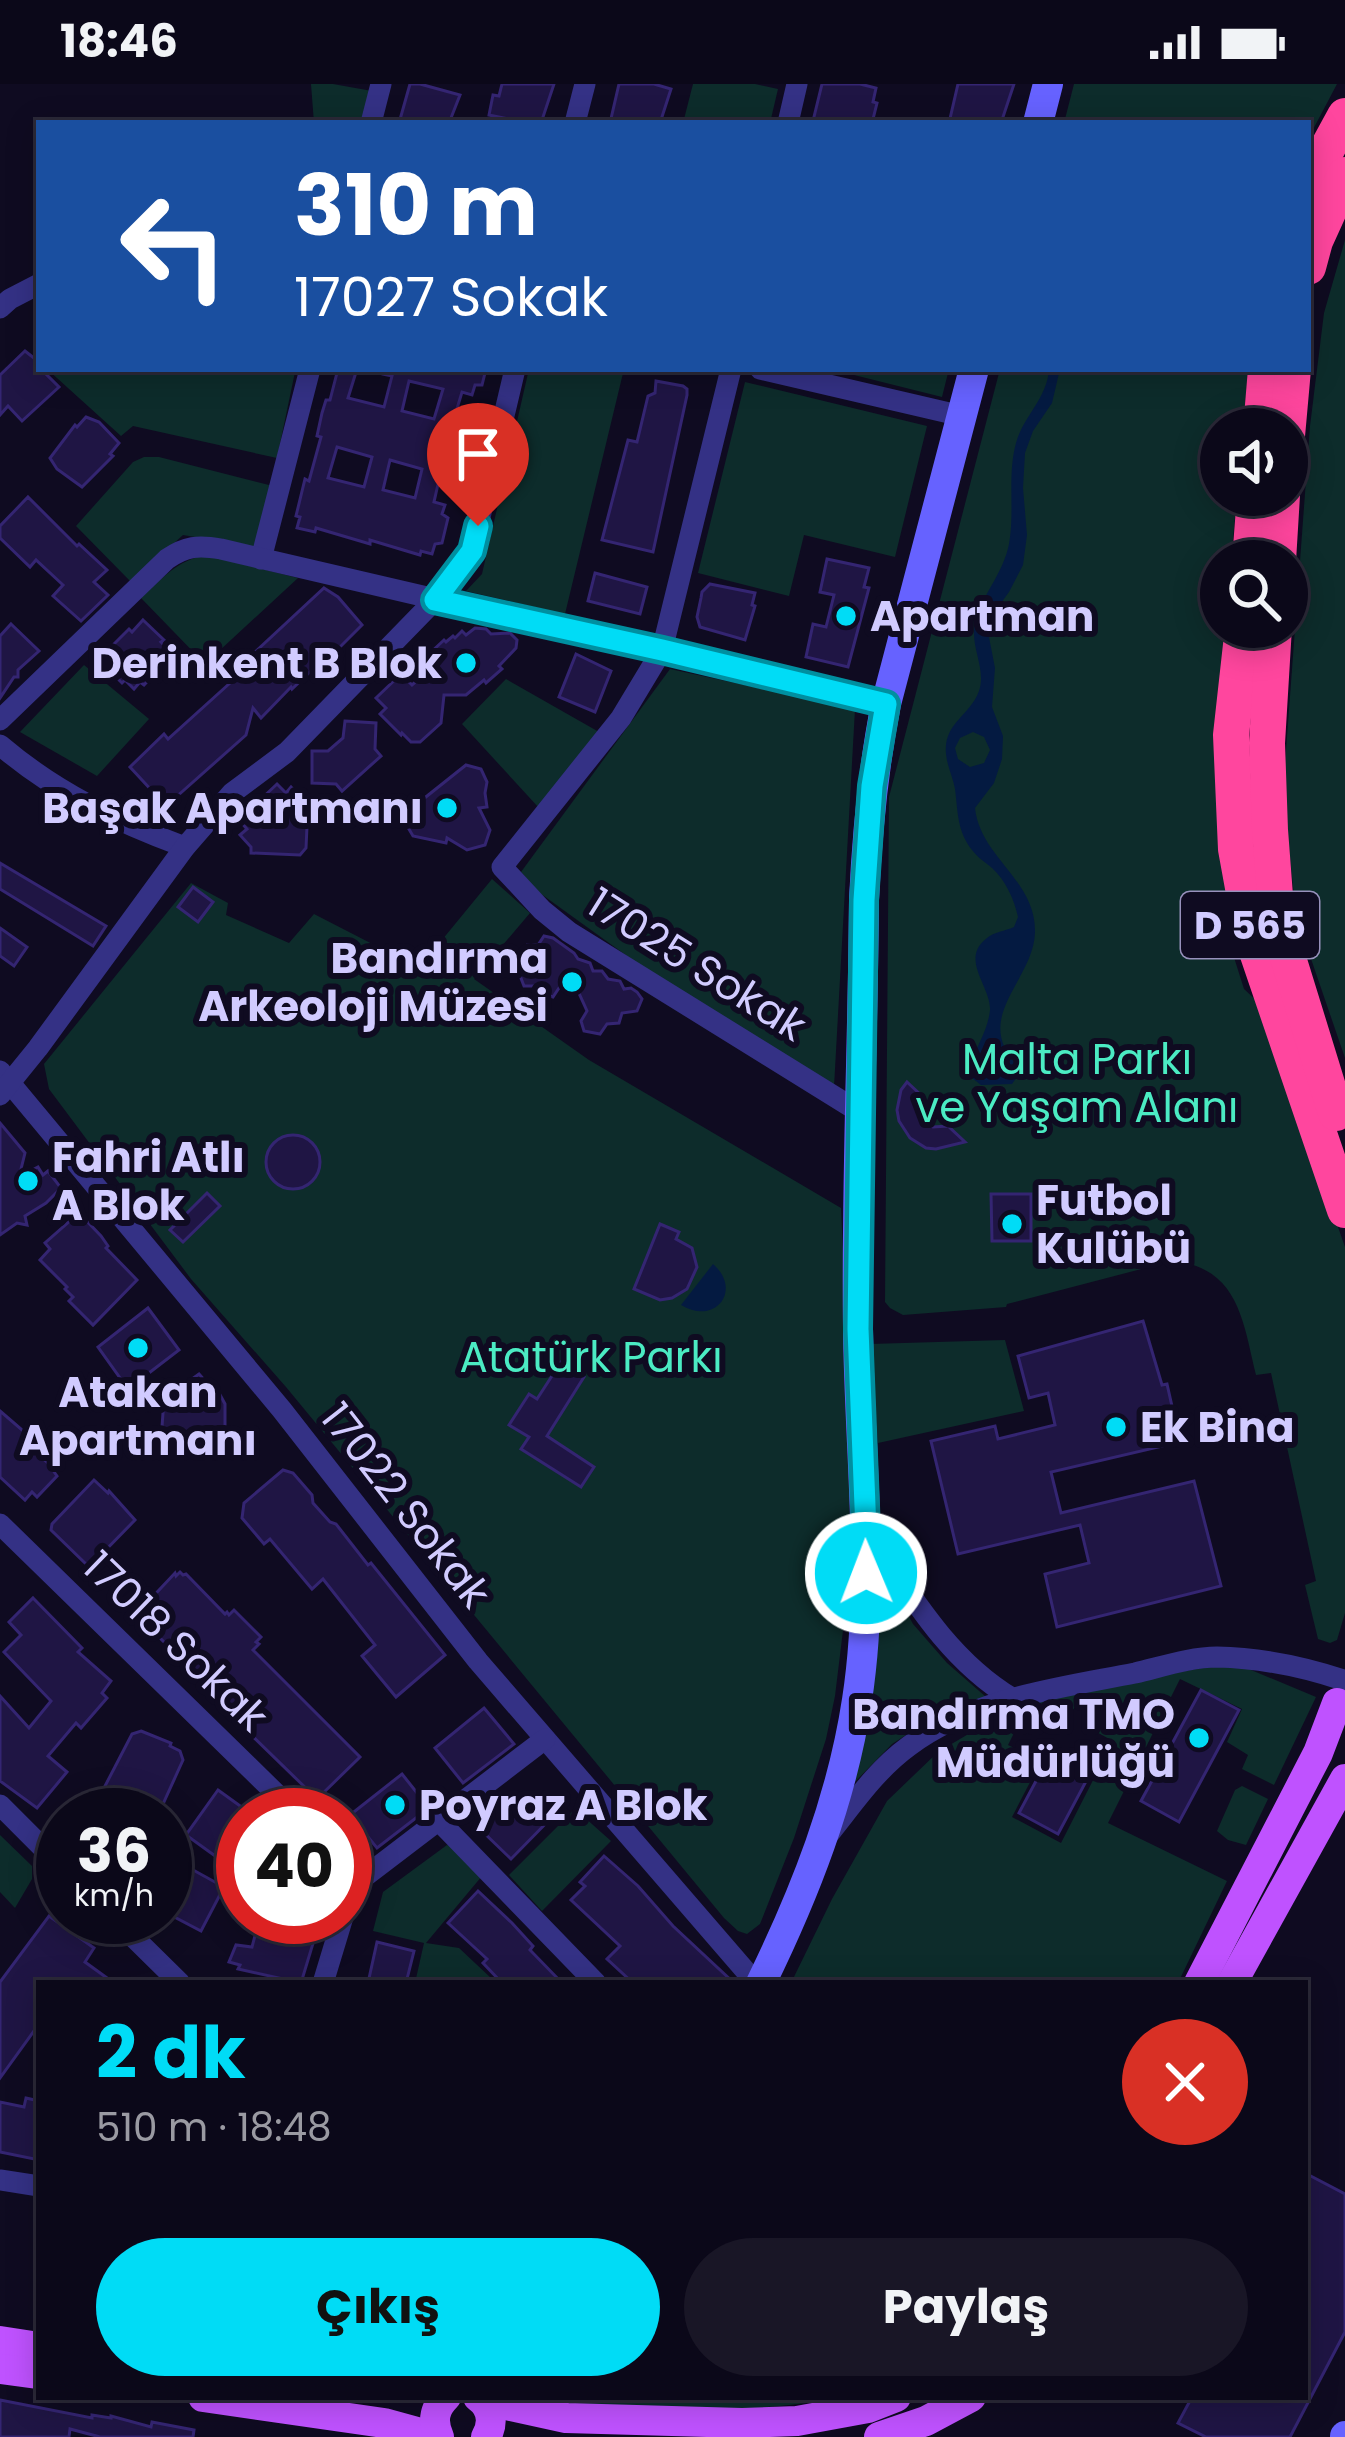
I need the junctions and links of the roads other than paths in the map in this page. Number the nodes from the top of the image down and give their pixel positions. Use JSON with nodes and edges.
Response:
{"nodes":[{"id":1,"x":381,"y":84,"type":"edge"},
{"id":2,"x":585,"y":84,"type":"edge"},
{"id":3,"x":797,"y":84,"type":"edge"},
{"id":4,"x":1048,"y":84,"type":"edge"},
{"id":5,"x":1345,"y":116,"type":"edge"},
{"id":6,"x":372,"y":120,"type":"edge"},
{"id":7,"x":576,"y":120,"type":"edge"},
{"id":8,"x":789,"y":120,"type":"edge"},
{"id":9,"x":1039,"y":120,"type":"edge"},
{"id":10,"x":1345,"y":175,"type":"edge"},
{"id":11,"x":1311,"y":186,"type":"edge"},
{"id":12,"x":1311,"y":256,"type":"edge"},
{"id":13,"x":36,"y":285,"type":"edge"},
{"id":14,"x":4,"y":298,"type":"edge"},
{"id":15,"x":309,"y":372,"type":"edge"},
{"id":16,"x":513,"y":372,"type":"edge"},
{"id":17,"x":729,"y":372,"type":"edge"},
{"id":18,"x":773,"y":372,"type":"edge"},
{"id":19,"x":973,"y":372,"type":"edge"},
{"id":20,"x":1266,"y":372,"type":"edge"},
{"id":21,"x":1293,"y":372,"type":"edge"},
{"id":22,"x":1263,"y":408,"type":"edge"},
{"id":23,"x":1290,"y":408,"type":"edge"},
{"id":24,"x":962,"y":416,"type":"junction"},
{"id":25,"x":260,"y":560,"type":"junction"},
{"id":26,"x":435,"y":600,"type":"junction"},
{"id":27,"x":1241,"y":648,"type":"edge"},
{"id":28,"x":1273,"y":648,"type":"edge"},
{"id":29,"x":662,"y":650,"type":"junction"},
{"id":30,"x":886,"y":704,"type":"junction"},
{"id":31,"x":0,"y":720,"type":"edge"},
{"id":32,"x":0,"y":746,"type":"edge"},
{"id":33,"x":185,"y":847,"type":"junction"},
{"id":34,"x":3,"y":1083,"type":"edge"},
{"id":35,"x":861,"y":1114,"type":"junction"},
{"id":36,"x":1345,"y":1139,"type":"edge"},
{"id":37,"x":1345,"y":1210,"type":"edge"},
{"id":38,"x":0,"y":1524,"type":"edge"},
{"id":39,"x":866,"y":1531,"type":"junction"},
{"id":40,"x":1341,"y":1696,"type":"edge"},
{"id":41,"x":1012,"y":1698,"type":"junction"},
{"id":42,"x":545,"y":1739,"type":"junction"},
{"id":43,"x":1345,"y":1779,"type":"edge"},
{"id":44,"x":270,"y":1788,"type":"edge"},
{"id":45,"x":0,"y":1805,"type":"edge"},
{"id":46,"x":437,"y":1820,"type":"junction"},
{"id":47,"x":36,"y":1841,"type":"edge"},
{"id":48,"x":821,"y":1844,"type":"junction"},
{"id":49,"x":372,"y":1871,"type":"edge"},
{"id":50,"x":140,"y":1944,"type":"edge"},
{"id":51,"x":335,"y":1944,"type":"edge"},
{"id":52,"x":177,"y":1980,"type":"edge"},
{"id":53,"x":324,"y":1980,"type":"edge"},
{"id":54,"x":593,"y":1980,"type":"edge"},
{"id":55,"x":756,"y":1980,"type":"edge"},
{"id":56,"x":761,"y":1980,"type":"edge"},
{"id":57,"x":1201,"y":1980,"type":"edge"},
{"id":58,"x":1234,"y":1980,"type":"edge"},
{"id":59,"x":0,"y":2180,"type":"edge"},
{"id":60,"x":36,"y":2186,"type":"edge"},
{"id":61,"x":0,"y":2341,"type":"edge"},
{"id":62,"x":36,"y":2347,"type":"edge"},
{"id":63,"x":0,"y":2369,"type":"edge"},
{"id":64,"x":36,"y":2374,"type":"edge"},
{"id":65,"x":224,"y":2400,"type":"edge"},
{"id":66,"x":443,"y":2400,"type":"edge"},
{"id":67,"x":482,"y":2400,"type":"edge"},
{"id":68,"x":485,"y":2400,"type":"edge"},
{"id":69,"x":888,"y":2400,"type":"edge"},
{"id":70,"x":965,"y":2400,"type":"edge"},
{"id":71,"x":316,"y":2413,"type":"junction"},
{"id":72,"x":353,"y":2437,"type":"edge"},
{"id":73,"x":437,"y":2437,"type":"edge"},
{"id":74,"x":485,"y":2437,"type":"edge"},
{"id":75,"x":879,"y":2437,"type":"edge"}],
"edges":[{"from":1,"to":6,"type":"street"},
{"from":2,"to":7,"type":"street"},
{"from":3,"to":8,"type":"street"},
{"from":4,"to":9,"type":"street"},
{"from":5,"to":11,"type":"highway"},
{"from":10,"to":12,"type":"highway"},
{"from":13,"to":14,"type":"street"},
{"from":15,"to":25,"type":"street"},
{"from":16,"to":26,"type":"street"},
{"from":17,"to":29,"type":"street"},
{"from":18,"to":24,"type":"street"},
{"from":19,"to":24,"type":"street"},
{"from":20,"to":22,"type":"highway"},
{"from":21,"to":23,"type":"highway"},
{"from":24,"to":30,"type":"street"},
{"from":25,"to":26,"type":"street"},
{"from":25,"to":31,"type":"street"},
{"from":26,"to":29,"type":"street"},
{"from":26,"to":33,"type":"street"},
{"from":27,"to":37,"type":"highway","number":"D 565"},
{"from":28,"to":36,"type":"highway","number":"D 565"},
{"from":29,"to":30,"type":"street"},
{"from":29,"to":35,"type":"street","name":"17025 Sokak"},
{"from":30,"to":35,"type":"street"},
{"from":32,"to":33,"type":"street"},
{"from":33,"to":34,"type":"street"},
{"from":34,"to":42,"type":"street","name":"17022 Sokak"},
{"from":35,"to":39,"type":"street"},
{"from":38,"to":44,"type":"street","name":"17018 Sokak"},
{"from":39,"to":41,"type":"street"},
{"from":39,"to":48,"type":"street"},
{"from":40,"to":41,"type":"street"},
{"from":40,"to":57,"type":"main road"},
{"from":41,"to":48,"type":"street"},
{"from":42,"to":46,"type":"street"},
{"from":42,"to":55,"type":"street","name":"17022 Sokak"},
{"from":43,"to":58,"type":"main road"},
{"from":45,"to":47,"type":"street"},
{"from":46,"to":49,"type":"street"},
{"from":46,"to":54,"type":"street"},
{"from":48,"to":56,"type":"street"},
{"from":50,"to":52,"type":"street"},
{"from":51,"to":53,"type":"street"},
{"from":59,"to":60,"type":"street"},
{"from":61,"to":62,"type":"main road"},
{"from":63,"to":64,"type":"main road"},
{"from":65,"to":71,"type":"main road"},
{"from":66,"to":73,"type":"main road"},
{"from":67,"to":74,"type":"main road"},
{"from":68,"to":69,"type":"main road"},
{"from":70,"to":75,"type":"main road"},
{"from":71,"to":72,"type":"street"},
{"from":71,"to":73,"type":"main road"}]}
